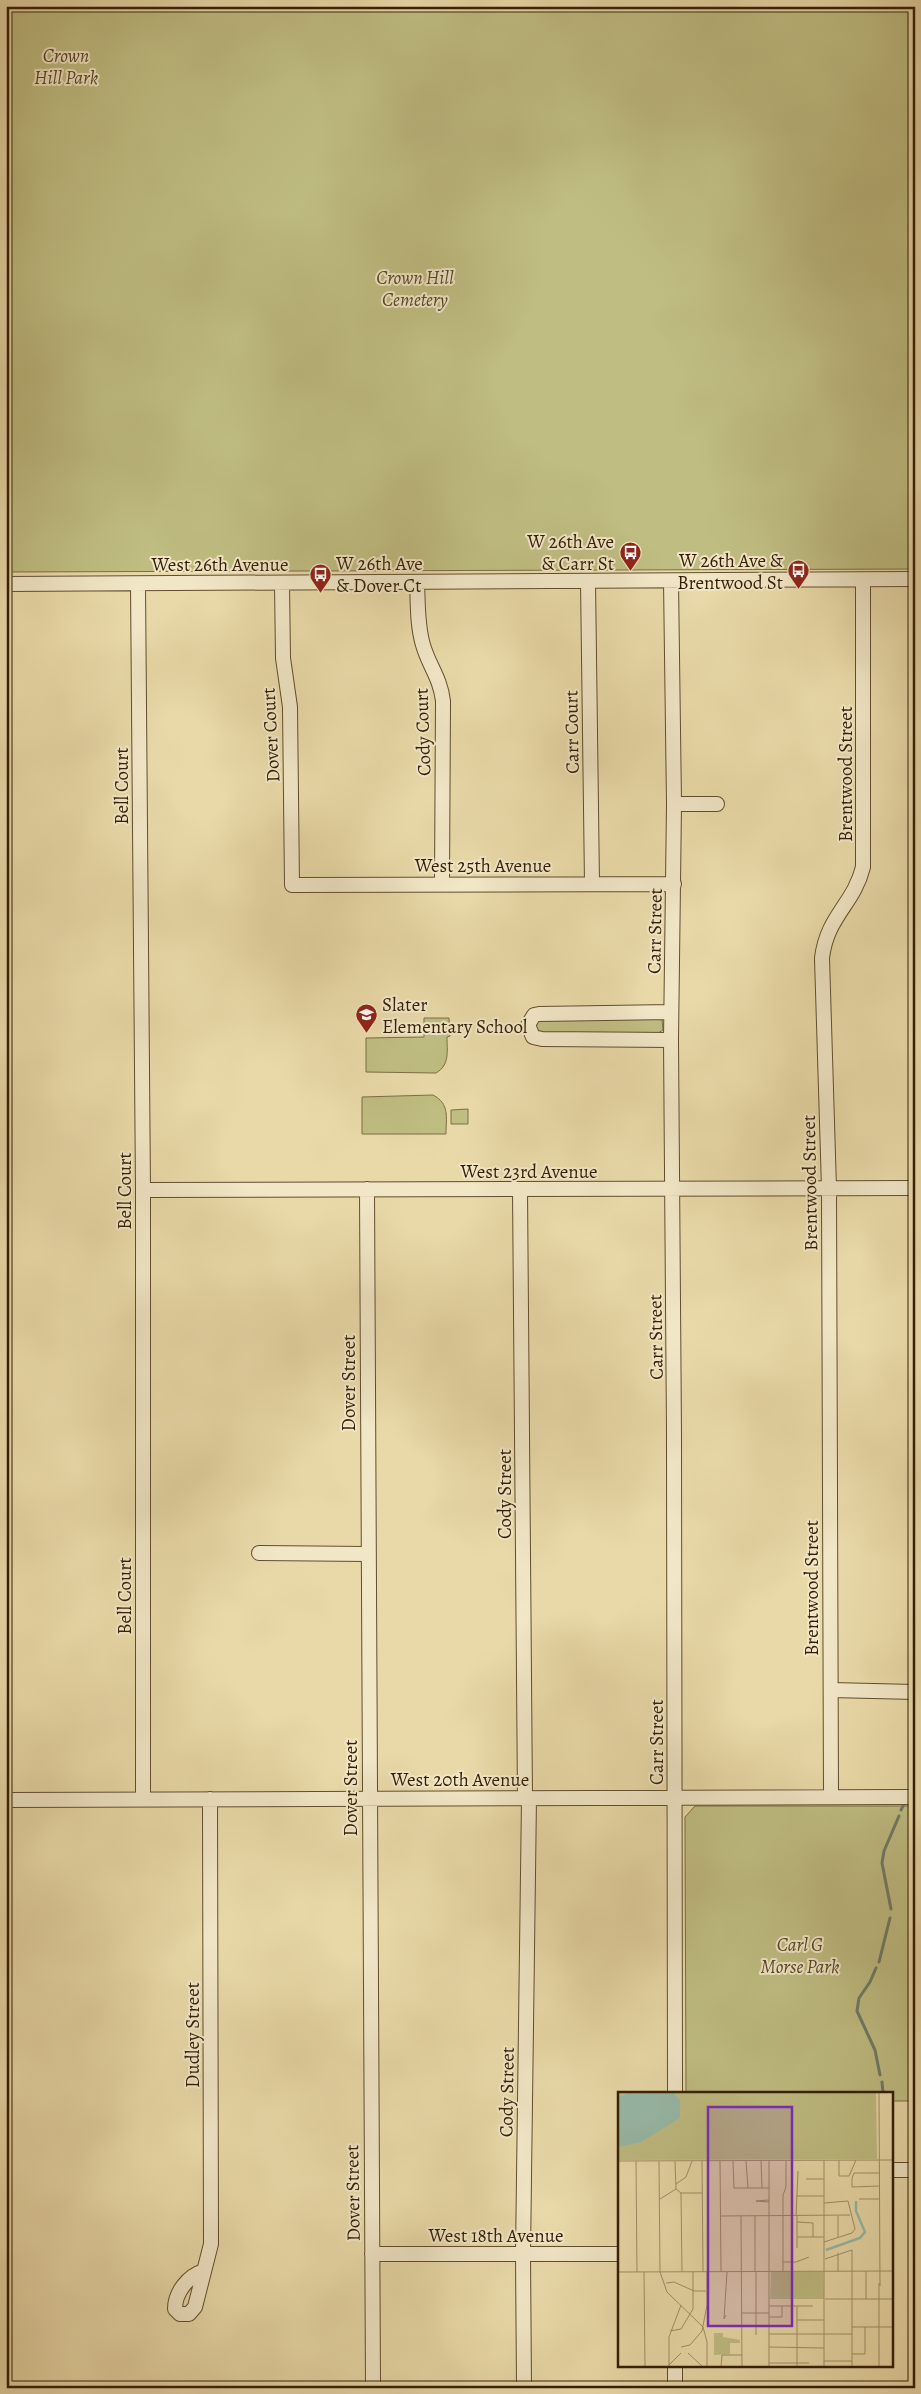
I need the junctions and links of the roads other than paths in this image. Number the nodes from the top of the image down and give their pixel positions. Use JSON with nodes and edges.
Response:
{"nodes":[{"id":1,"x":863,"y":580,"type":"junction"},
{"id":2,"x":915,"y":580,"type":"edge"},
{"id":3,"x":588,"y":581,"type":"junction"},
{"id":4,"x":671,"y":581,"type":"junction"},
{"id":5,"x":417,"y":582,"type":"junction"},
{"id":6,"x":282,"y":583,"type":"junction"},
{"id":7,"x":6,"y":584,"type":"edge"},
{"id":8,"x":138,"y":584,"type":"junction"},
{"id":9,"x":674,"y":804,"type":"junction"},
{"id":10,"x":717,"y":804,"type":"dead end"},
{"id":11,"x":592,"y":883,"type":"junction"},
{"id":12,"x":442,"y":884,"type":"junction"},
{"id":13,"x":674,"y":884,"type":"junction"},
{"id":14,"x":292,"y":885,"type":"joint"},
{"id":15,"x":671,"y":1012,"type":"junction"},
{"id":16,"x":671,"y":1040,"type":"junction"},
{"id":17,"x":828,"y":1188,"type":"junction"},
{"id":18,"x":915,"y":1188,"type":"edge"},
{"id":19,"x":367,"y":1189,"type":"junction"},
{"id":20,"x":143,"y":1190,"type":"junction"},
{"id":21,"x":520,"y":1190,"type":"junction"},
{"id":22,"x":672,"y":1190,"type":"junction"},
{"id":23,"x":260,"y":1553,"type":"dead end"},
{"id":24,"x":368,"y":1554,"type":"junction"},
{"id":25,"x":831,"y":1690,"type":"junction"},
{"id":26,"x":915,"y":1692,"type":"edge"},
{"id":27,"x":831,"y":1797,"type":"junction"},
{"id":28,"x":915,"y":1797,"type":"edge"},
{"id":29,"x":368,"y":1798,"type":"junction"},
{"id":30,"x":527,"y":1798,"type":"junction"},
{"id":31,"x":674,"y":1798,"type":"junction"},
{"id":32,"x":143,"y":1799,"type":"junction"},
{"id":33,"x":210,"y":1799,"type":"junction"},
{"id":34,"x":6,"y":1800,"type":"edge"},
{"id":35,"x":675,"y":2092,"type":"edge"},
{"id":36,"x":894,"y":2170,"type":"edge"},
{"id":37,"x":915,"y":2170,"type":"edge"},
{"id":38,"x":523,"y":2253,"type":"junction"},
{"id":39,"x":372,"y":2254,"type":"junction"},
{"id":40,"x":618,"y":2254,"type":"edge"},
{"id":41,"x":204,"y":2271,"type":"dead end"},
{"id":42,"x":675,"y":2366,"type":"edge"},
{"id":43,"x":373,"y":2388,"type":"edge"},
{"id":44,"x":524,"y":2388,"type":"edge"},
{"id":45,"x":675,"y":2388,"type":"edge"}],
"edges":[{"from":1,"to":2,"type":"street","name":"West 26th Avenue"},
{"from":1,"to":4,"type":"street","name":"West 26th Avenue"},
{"from":1,"to":17,"type":"street","name":"Brentwood Street"},
{"from":3,"to":4,"type":"street","name":"West 26th Avenue"},
{"from":3,"to":5,"type":"street","name":"West 26th Avenue"},
{"from":3,"to":11,"type":"street","name":"Carr Court"},
{"from":4,"to":9,"type":"street","name":"Carr Street"},
{"from":5,"to":6,"type":"street","name":"West 26th Avenue"},
{"from":5,"to":12,"type":"street","name":"Cody Court"},
{"from":6,"to":8,"type":"street","name":"West 26th Avenue"},
{"from":6,"to":14,"type":"street","name":"Dover Court"},
{"from":7,"to":8,"type":"street","name":"West 26th Avenue"},
{"from":8,"to":20,"type":"street","name":"Bell Court"},
{"from":9,"to":10,"type":"street"},
{"from":9,"to":13,"type":"street","name":"Carr Street"},
{"from":11,"to":12,"type":"street","name":"West 25th Avenue"},
{"from":11,"to":13,"type":"street","name":"West 25th Avenue"},
{"from":12,"to":14,"type":"street","name":"West 25th Avenue"},
{"from":13,"to":15,"type":"street","name":"Carr Street"},
{"from":15,"to":16,"type":"street","name":"Carr Street"},
{"from":15,"to":16,"type":"street"},
{"from":16,"to":22,"type":"street","name":"Carr Street"},
{"from":17,"to":18,"type":"street","name":"West 23rd Avenue"},
{"from":17,"to":22,"type":"street","name":"West 23rd Avenue"},
{"from":17,"to":25,"type":"street","name":"Brentwood Street"},
{"from":19,"to":20,"type":"street","name":"West 23rd Avenue"},
{"from":19,"to":21,"type":"street","name":"West 23rd Avenue"},
{"from":19,"to":24,"type":"street","name":"Dover Street"},
{"from":20,"to":32,"type":"street","name":"Bell Court"},
{"from":21,"to":22,"type":"street","name":"West 23rd Avenue"},
{"from":21,"to":30,"type":"street","name":"Cody Street"},
{"from":22,"to":31,"type":"street","name":"Carr Street"},
{"from":23,"to":24,"type":"street"},
{"from":24,"to":29,"type":"street","name":"Dover Street"},
{"from":25,"to":26,"type":"street"},
{"from":25,"to":27,"type":"street","name":"Brentwood Street"},
{"from":27,"to":28,"type":"street","name":"West 20th Avenue"},
{"from":27,"to":31,"type":"street","name":"West 20th Avenue"},
{"from":29,"to":30,"type":"street","name":"West 20th Avenue"},
{"from":29,"to":33,"type":"street","name":"West 20th Avenue"},
{"from":29,"to":39,"type":"street","name":"Dover Street"},
{"from":30,"to":31,"type":"street","name":"West 20th Avenue"},
{"from":30,"to":38,"type":"street","name":"Cody Street"},
{"from":31,"to":35,"type":"street","name":"Carr Street"},
{"from":32,"to":33,"type":"street","name":"West 20th Avenue"},
{"from":32,"to":34,"type":"street","name":"West 20th Avenue"},
{"from":33,"to":41,"type":"street","name":"Dudley Street"},
{"from":36,"to":37,"type":"street"},
{"from":38,"to":39,"type":"street","name":"West 18th Avenue"},
{"from":38,"to":40,"type":"street","name":"West 18th Avenue"},
{"from":38,"to":44,"type":"street","name":"Cody Street"},
{"from":39,"to":43,"type":"street","name":"Dover Street"},
{"from":42,"to":45,"type":"street"}]}
